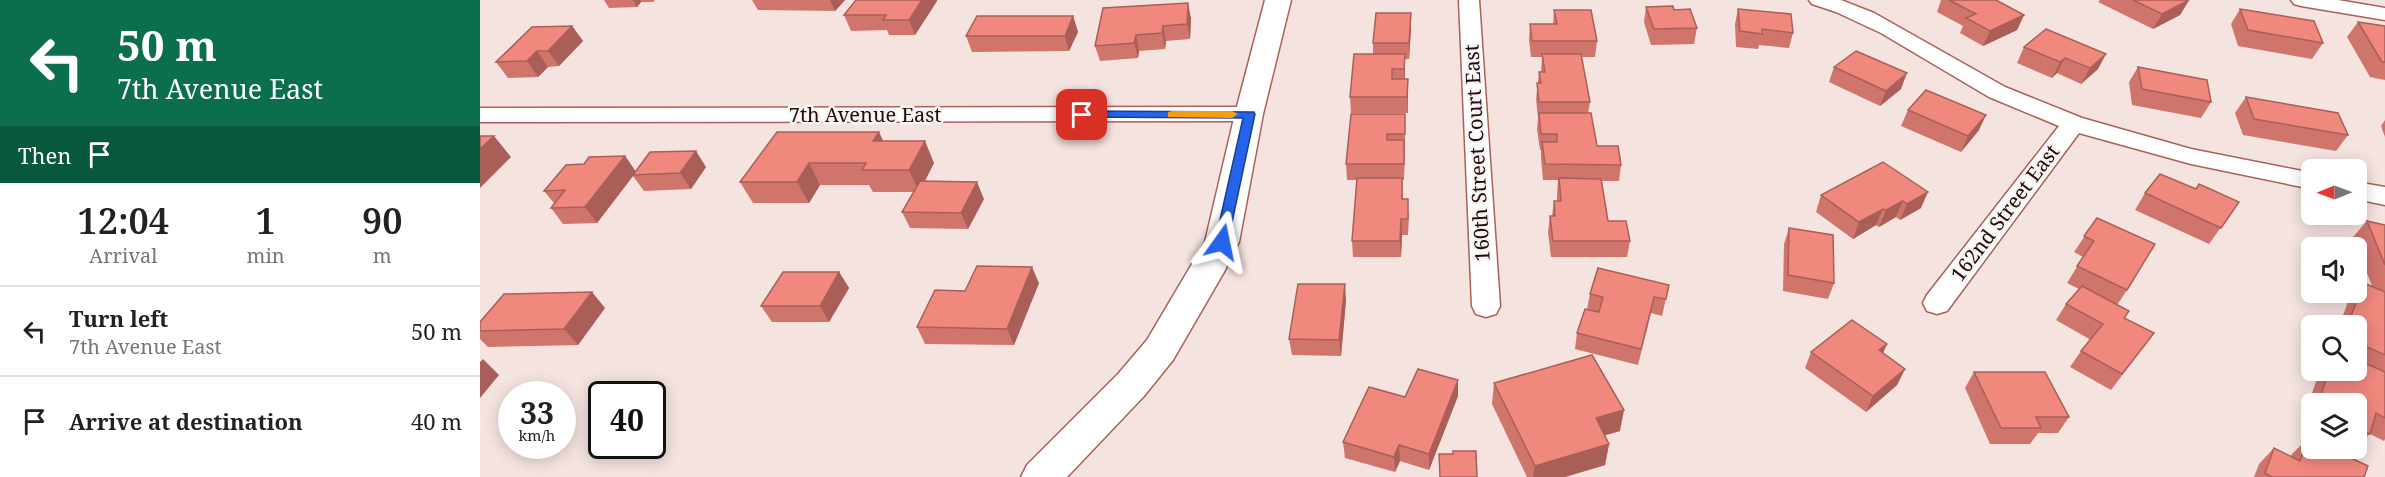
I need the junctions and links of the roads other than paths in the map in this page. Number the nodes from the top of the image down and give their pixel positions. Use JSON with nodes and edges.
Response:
{"nodes":[{"id":1,"x":1278,"y":0,"type":"edge"},
{"id":2,"x":1469,"y":0,"type":"edge"},
{"id":3,"x":1819,"y":0,"type":"edge"},
{"id":4,"x":2301,"y":0,"type":"edge"},
{"id":5,"x":2385,"y":14,"type":"edge"},
{"id":6,"x":1250,"y":114,"type":"junction"},
{"id":7,"x":480,"y":115,"type":"edge"},
{"id":8,"x":2073,"y":124,"type":"junction"},
{"id":9,"x":2301,"y":179,"type":"edge"},
{"id":10,"x":2367,"y":192,"type":"edge"},
{"id":11,"x":2385,"y":196,"type":"edge"},
{"id":12,"x":1937,"y":303,"type":"dead end"},
{"id":13,"x":1486,"y":306,"type":"dead end"},
{"id":14,"x":1041,"y":477,"type":"edge"}],
"edges":[{"from":1,"to":6,"type":"street"},
{"from":2,"to":13,"type":"street","name":"160th Street Court East"},
{"from":3,"to":8,"type":"street"},
{"from":4,"to":5,"type":"street"},
{"from":6,"to":7,"type":"street","name":"7th Avenue East"},
{"from":6,"to":14,"type":"street"},
{"from":8,"to":9,"type":"street"},
{"from":8,"to":12,"type":"street","name":"162nd Street East"},
{"from":10,"to":11,"type":"street"}]}
